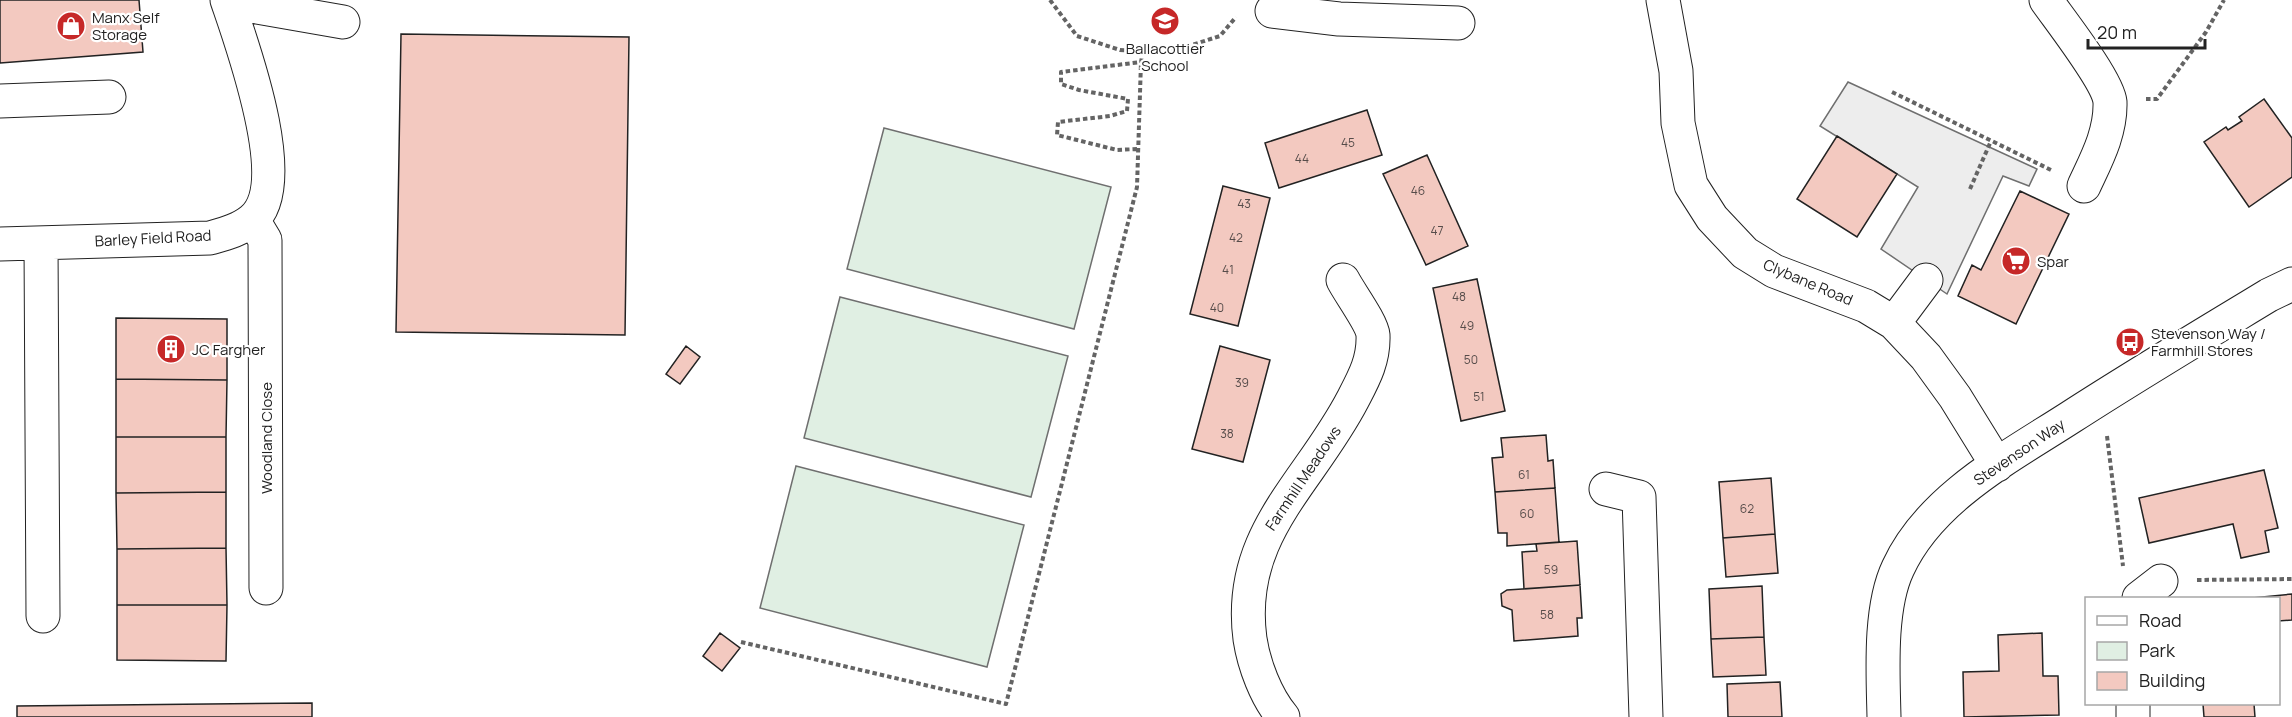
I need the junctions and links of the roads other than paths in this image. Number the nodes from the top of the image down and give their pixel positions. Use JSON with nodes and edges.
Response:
{"nodes":[{"id":1,"x":1663,"y":0,"type":"edge"},
{"id":2,"x":2046,"y":0,"type":"edge"},
{"id":3,"x":227,"y":1,"type":"edge"},
{"id":4,"x":1338,"y":9,"type":"edge"},
{"id":5,"x":1256,"y":11,"type":"road end"},
{"id":6,"x":343,"y":22,"type":"dead end"},
{"id":7,"x":1458,"y":23,"type":"dead end"},
{"id":8,"x":109,"y":97,"type":"dead end"},
{"id":9,"x":0,"y":101,"type":"edge"},
{"id":10,"x":2084,"y":186,"type":"road end"},
{"id":11,"x":253,"y":220,"type":"junction"},
{"id":12,"x":41,"y":243,"type":"junction"},
{"id":13,"x":0,"y":244,"type":"edge"},
{"id":14,"x":1342,"y":280,"type":"dead end"},
{"id":15,"x":1926,"y":280,"type":"dead end"},
{"id":16,"x":2292,"y":284,"type":"edge"},
{"id":17,"x":1894,"y":323,"type":"junction"},
{"id":18,"x":1997,"y":465,"type":"junction"},
{"id":19,"x":1606,"y":489,"type":"dead end"},
{"id":20,"x":266,"y":588,"type":"dead end"},
{"id":21,"x":43,"y":616,"type":"dead end"},
{"id":22,"x":1283,"y":717,"type":"edge"},
{"id":23,"x":1646,"y":717,"type":"edge"},
{"id":24,"x":1884,"y":717,"type":"edge"}],
"edges":[{"from":1,"to":17,"type":"street","name":"Clybane Road"},
{"from":2,"to":10,"type":"street"},
{"from":3,"to":6,"type":"street"},
{"from":3,"to":11,"type":"street"},
{"from":4,"to":5,"type":"street"},
{"from":4,"to":7,"type":"street"},
{"from":8,"to":9,"type":"street"},
{"from":11,"to":12,"type":"street","name":"Barley Field Road"},
{"from":11,"to":20,"type":"street","name":"Woodland Close"},
{"from":12,"to":13,"type":"street","name":"Barley Field Road"},
{"from":12,"to":21,"type":"street"},
{"from":14,"to":22,"type":"street","name":"Farmhill Meadows"},
{"from":15,"to":17,"type":"street"},
{"from":16,"to":18,"type":"street","name":"Stevenson Way"},
{"from":17,"to":18,"type":"street","name":"Clybane Road"},
{"from":18,"to":24,"type":"street","name":"Stevenson Way"},
{"from":19,"to":23,"type":"street"}]}
